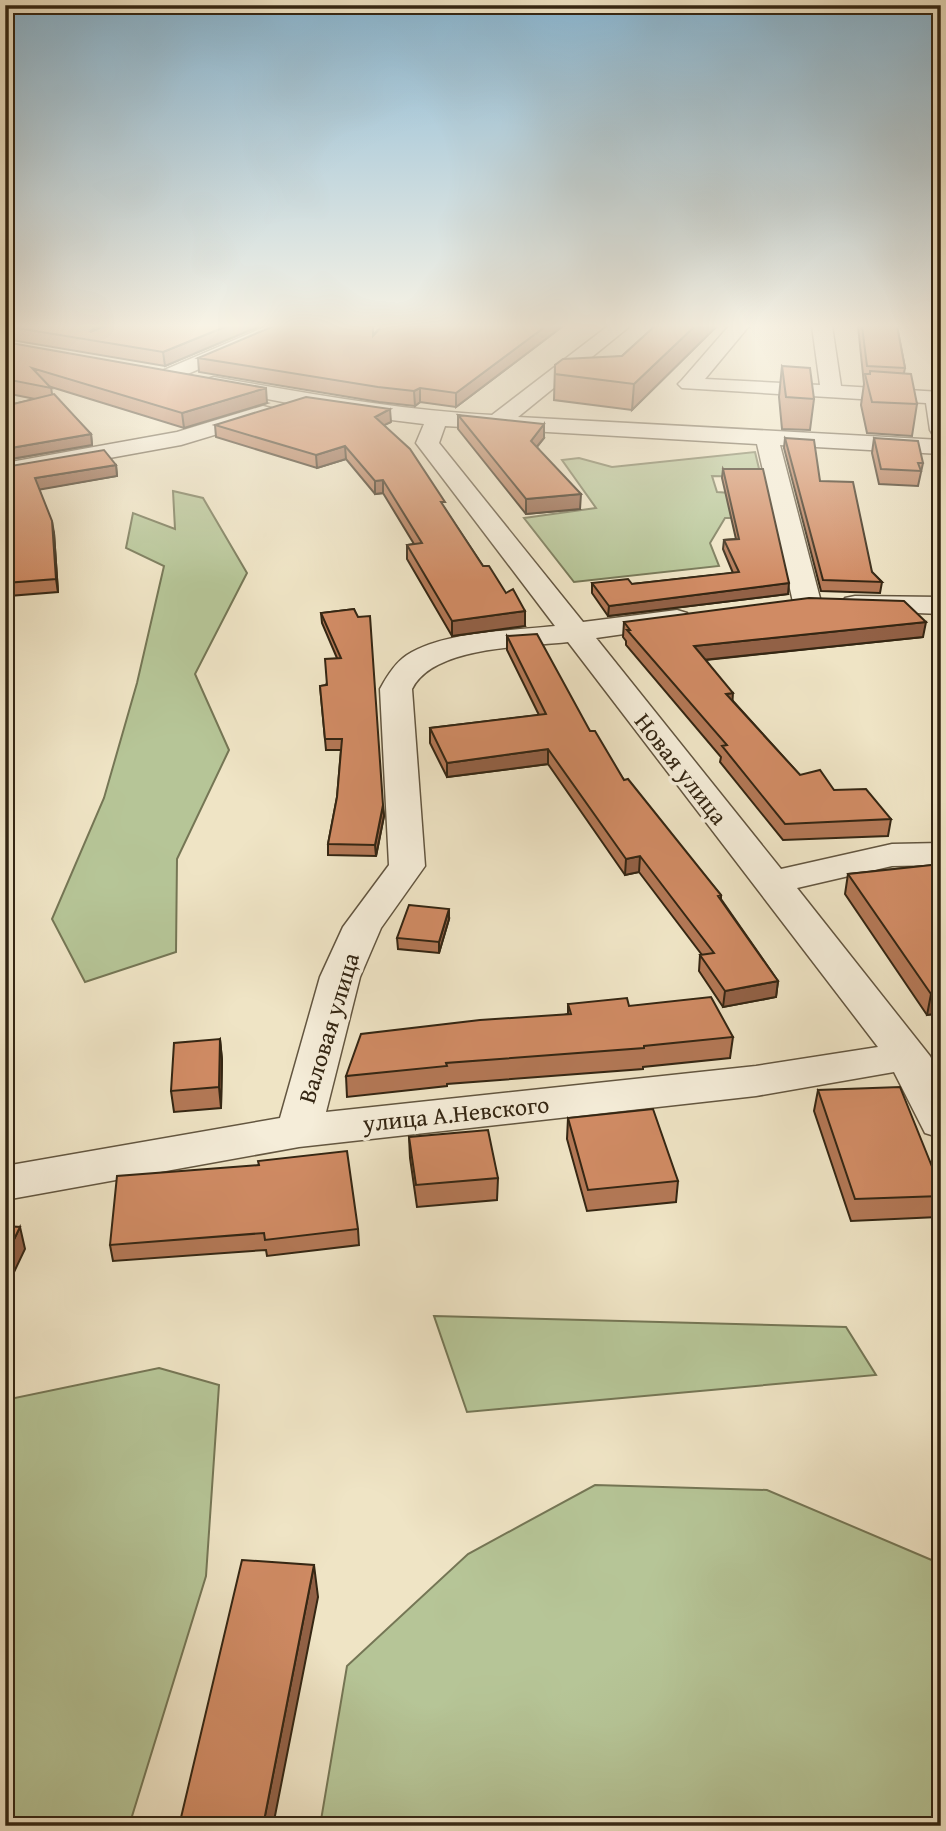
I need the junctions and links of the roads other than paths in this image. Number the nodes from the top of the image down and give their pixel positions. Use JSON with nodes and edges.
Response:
{"nodes":[{"id":1,"x":270,"y":411,"type":"edge"},
{"id":2,"x":378,"y":411,"type":"edge"},
{"id":3,"x":510,"y":411,"type":"edge"},
{"id":4,"x":940,"y":411,"type":"edge"},
{"id":5,"x":437,"y":419,"type":"junction"},
{"id":6,"x":496,"y":423,"type":"junction"},
{"id":7,"x":941,"y":430,"type":"edge"},
{"id":8,"x":768,"y":437,"type":"junction"},
{"id":9,"x":941,"y":447,"type":"edge"},
{"id":10,"x":5,"y":470,"type":"edge"},
{"id":11,"x":941,"y":606,"type":"edge"},
{"id":12,"x":699,"y":616,"type":"edge"},
{"id":13,"x":573,"y":632,"type":"junction"},
{"id":14,"x":941,"y":854,"type":"edge"},
{"id":15,"x":771,"y":883,"type":"junction"},
{"id":16,"x":908,"y":1056,"type":"junction"},
{"id":17,"x":941,"y":1122,"type":"edge"},
{"id":18,"x":299,"y":1131,"type":"junction"},
{"id":19,"x":5,"y":1183,"type":"edge"}],
"edges":[{"from":1,"to":10,"type":"street"},
{"from":2,"to":5,"type":"street"},
{"from":3,"to":6,"type":"street"},
{"from":4,"to":7,"type":"street"},
{"from":5,"to":6,"type":"street"},
{"from":5,"to":13,"type":"street","name":"Новая улица"},
{"from":6,"to":8,"type":"street"},
{"from":8,"to":9,"type":"street"},
{"from":8,"to":11,"type":"street"},
{"from":12,"to":13,"type":"street"},
{"from":13,"to":15,"type":"street","name":"Новая улица"},
{"from":13,"to":18,"type":"street","name":"Валовая улица"},
{"from":14,"to":15,"type":"street"},
{"from":15,"to":16,"type":"street","name":"Новая улица"},
{"from":16,"to":17,"type":"street","name":"Новая улица"},
{"from":16,"to":18,"type":"street","name":"улица А.Невского"},
{"from":18,"to":19,"type":"street","name":"улица А.Невского"}]}
